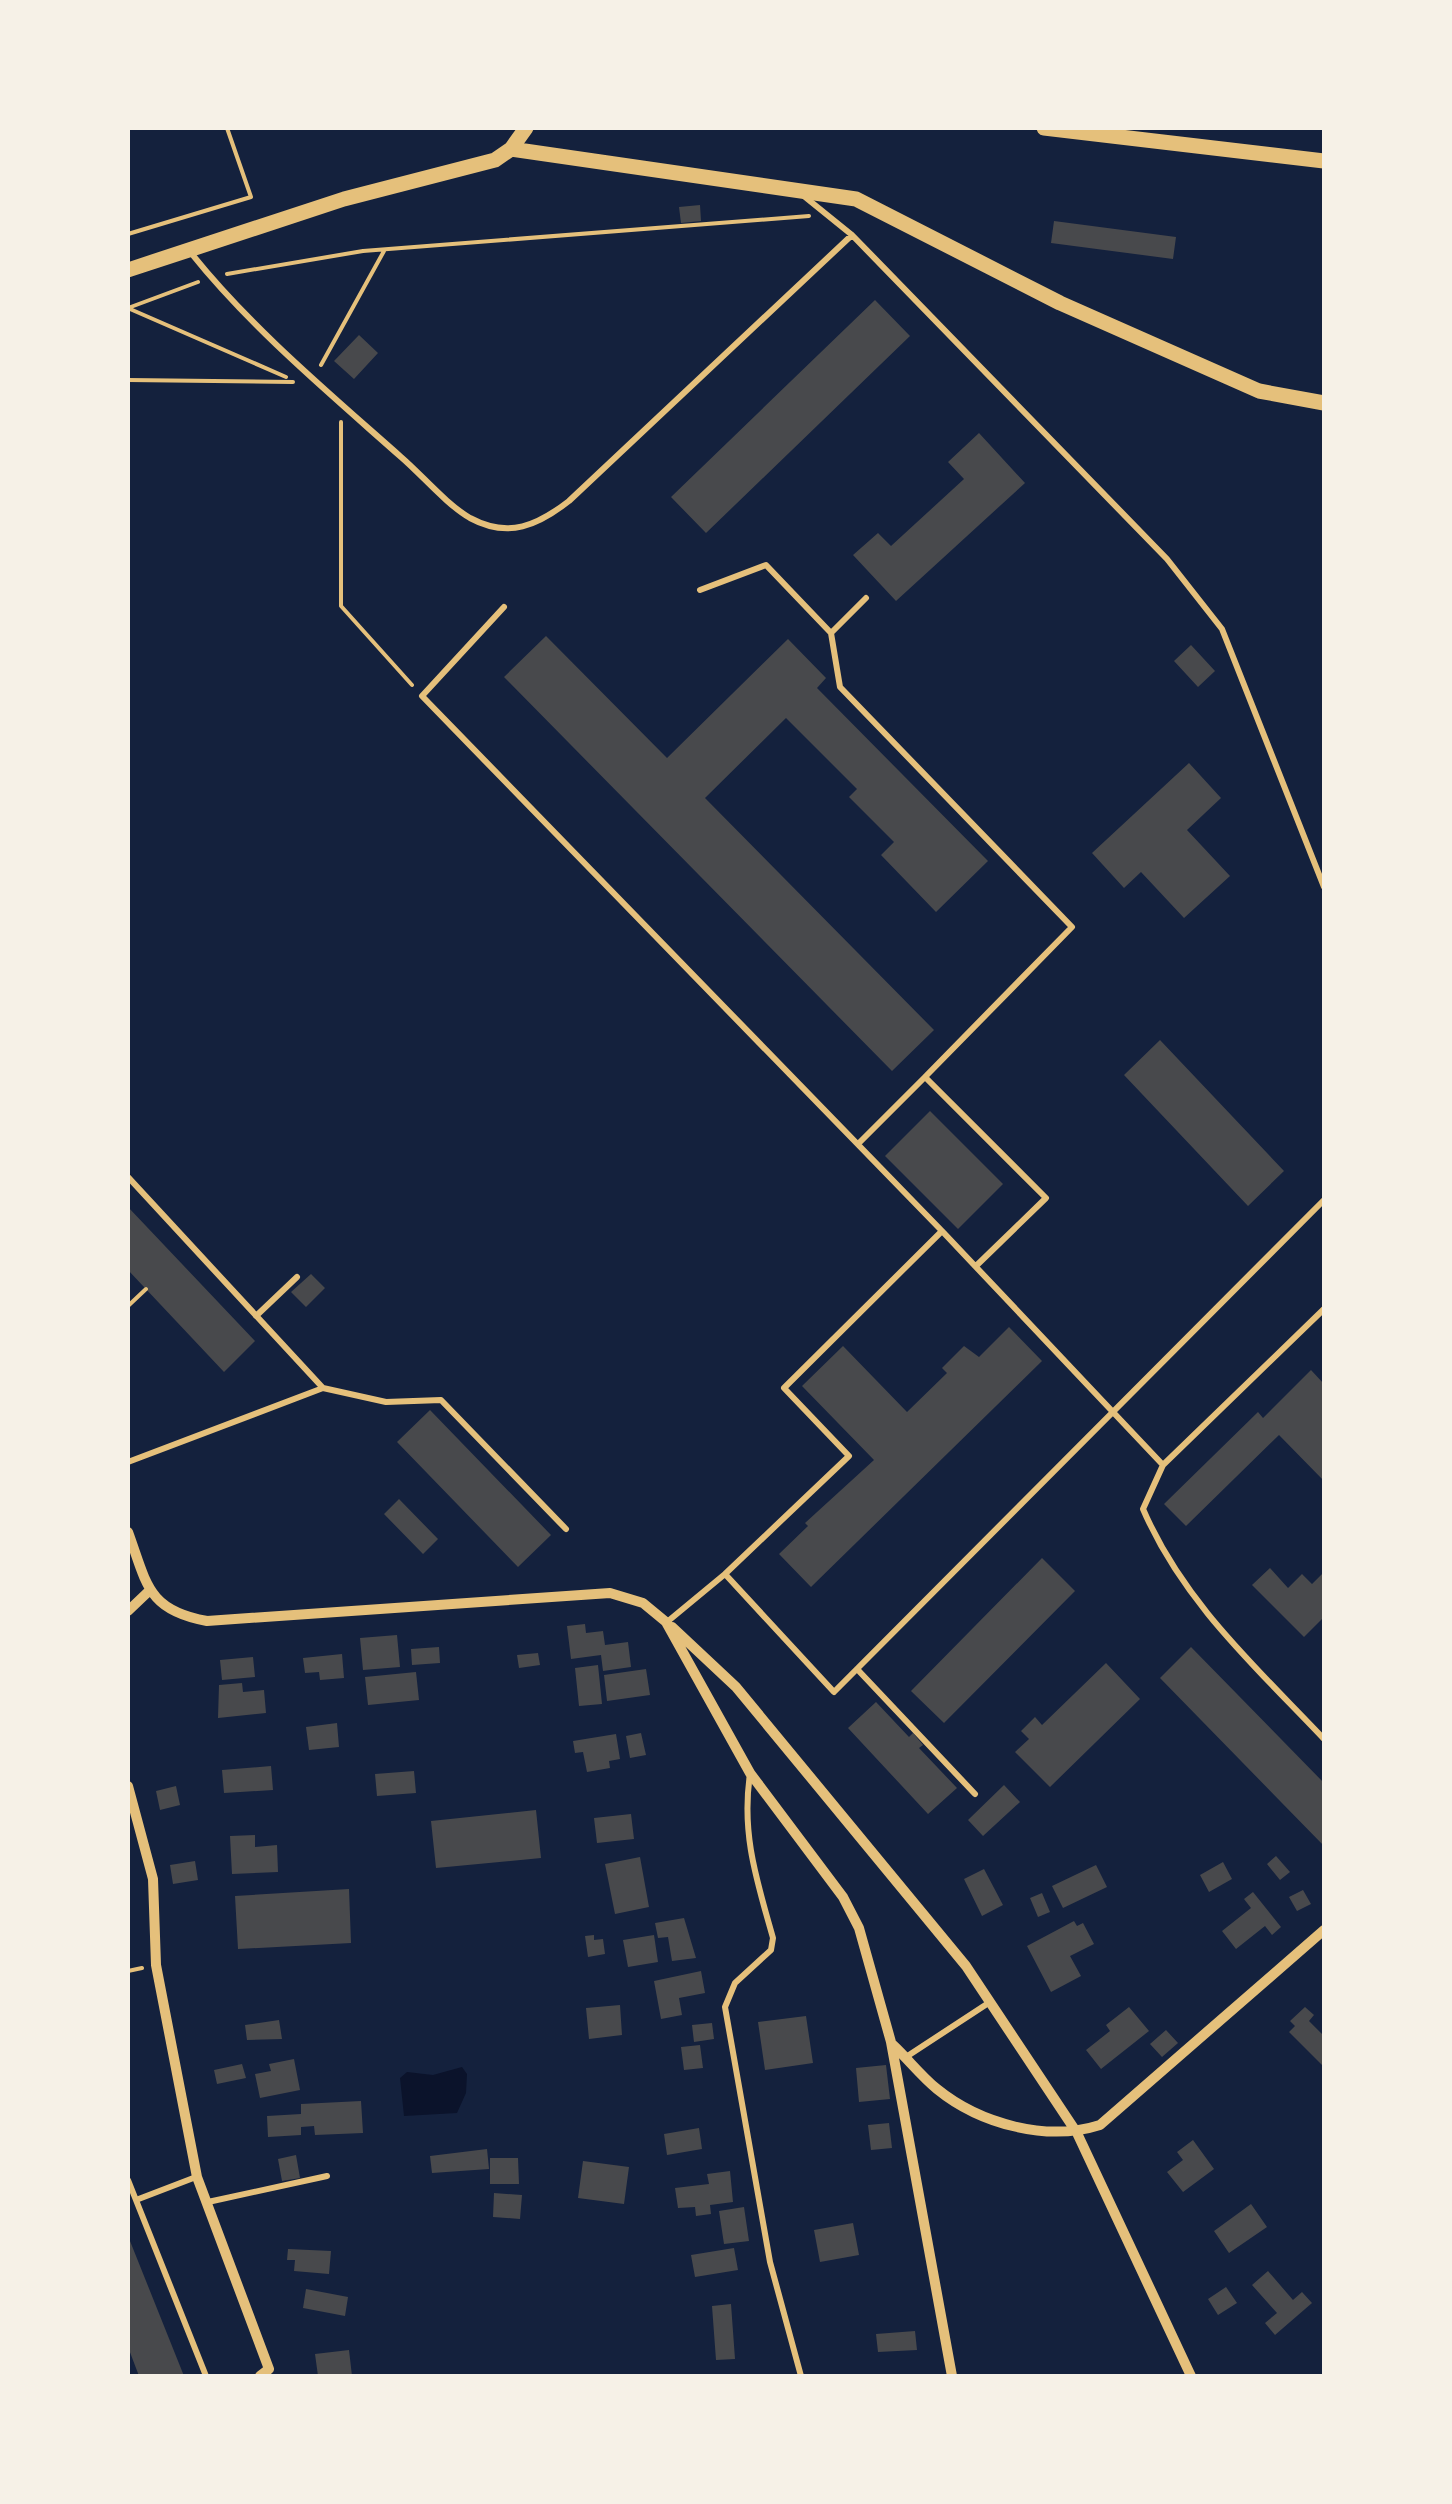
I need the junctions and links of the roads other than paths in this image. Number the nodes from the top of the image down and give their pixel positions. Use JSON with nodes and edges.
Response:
{"nodes":[{"id":1,"x":526,"y":128,"type":"edge"},
{"id":2,"x":1044,"y":128,"type":"edge"},
{"id":3,"x":510,"y":149,"type":"junction"},
{"id":4,"x":1324,"y":160,"type":"edge"},
{"id":5,"x":793,"y":186,"type":"junction"},
{"id":6,"x":852,"y":235,"type":"junction"},
{"id":7,"x":190,"y":252,"type":"junction"},
{"id":8,"x":128,"y":270,"type":"edge"},
{"id":9,"x":1324,"y":403,"type":"edge"},
{"id":10,"x":700,"y":590,"type":"dead end"},
{"id":11,"x":866,"y":598,"type":"dead end"},
{"id":12,"x":504,"y":608,"type":"dead end"},
{"id":13,"x":832,"y":633,"type":"junction"},
{"id":14,"x":1324,"y":887,"type":"edge"},
{"id":15,"x":926,"y":1077,"type":"junction"},
{"id":16,"x":858,"y":1144,"type":"junction"},
{"id":17,"x":128,"y":1178,"type":"edge"},
{"id":18,"x":1324,"y":1200,"type":"edge"},
{"id":19,"x":942,"y":1231,"type":"junction"},
{"id":20,"x":976,"y":1266,"type":"junction"},
{"id":21,"x":297,"y":1277,"type":"dead end"},
{"id":22,"x":1324,"y":1309,"type":"edge"},
{"id":23,"x":256,"y":1316,"type":"junction"},
{"id":24,"x":323,"y":1388,"type":"junction"},
{"id":25,"x":1111,"y":1410,"type":"junction"},
{"id":26,"x":128,"y":1462,"type":"edge"},
{"id":27,"x":1164,"y":1465,"type":"junction"},
{"id":28,"x":566,"y":1529,"type":"dead end"},
{"id":29,"x":128,"y":1532,"type":"edge"},
{"id":30,"x":725,"y":1574,"type":"junction"},
{"id":31,"x":150,"y":1591,"type":"junction"},
{"id":32,"x":128,"y":1611,"type":"edge"},
{"id":33,"x":666,"y":1622,"type":"junction"},
{"id":34,"x":856,"y":1669,"type":"junction"},
{"id":35,"x":1324,"y":1738,"type":"edge"},
{"id":36,"x":750,"y":1773,"type":"junction"},
{"id":37,"x":128,"y":1786,"type":"edge"},
{"id":38,"x":975,"y":1794,"type":"dead end"},
{"id":39,"x":1324,"y":1930,"type":"edge"},
{"id":40,"x":990,"y":2002,"type":"junction"},
{"id":41,"x":891,"y":2042,"type":"junction"},
{"id":42,"x":906,"y":2058,"type":"junction"},
{"id":43,"x":1077,"y":2133,"type":"junction"},
{"id":44,"x":327,"y":2176,"type":"dead end"},
{"id":45,"x":197,"y":2177,"type":"junction"},
{"id":46,"x":128,"y":2180,"type":"edge"},
{"id":47,"x":136,"y":2200,"type":"junction"},
{"id":48,"x":208,"y":2202,"type":"junction"},
{"id":49,"x":206,"y":2376,"type":"edge"},
{"id":50,"x":260,"y":2376,"type":"edge"},
{"id":51,"x":801,"y":2376,"type":"edge"},
{"id":52,"x":952,"y":2376,"type":"edge"},
{"id":53,"x":1191,"y":2376,"type":"edge"}],
"edges":[{"from":1,"to":3,"type":"street"},
{"from":2,"to":4,"type":"street"},
{"from":3,"to":5,"type":"street"},
{"from":3,"to":7,"type":"street"},
{"from":5,"to":6,"type":"lane"},
{"from":5,"to":9,"type":"street"},
{"from":6,"to":7,"type":"lane"},
{"from":6,"to":14,"type":"lane"},
{"from":7,"to":8,"type":"street"},
{"from":10,"to":13,"type":"lane"},
{"from":11,"to":13,"type":"lane"},
{"from":12,"to":16,"type":"lane"},
{"from":13,"to":15,"type":"lane"},
{"from":15,"to":16,"type":"lane"},
{"from":15,"to":20,"type":"lane"},
{"from":16,"to":19,"type":"lane"},
{"from":17,"to":23,"type":"lane"},
{"from":18,"to":25,"type":"lane"},
{"from":19,"to":20,"type":"lane"},
{"from":19,"to":30,"type":"lane"},
{"from":20,"to":25,"type":"lane"},
{"from":21,"to":23,"type":"lane"},
{"from":22,"to":27,"type":"lane"},
{"from":23,"to":24,"type":"lane"},
{"from":24,"to":26,"type":"lane"},
{"from":24,"to":28,"type":"lane"},
{"from":25,"to":27,"type":"lane"},
{"from":25,"to":34,"type":"lane"},
{"from":27,"to":35,"type":"lane"},
{"from":29,"to":31,"type":"street"},
{"from":30,"to":33,"type":"lane"},
{"from":30,"to":34,"type":"lane"},
{"from":31,"to":32,"type":"street"},
{"from":31,"to":33,"type":"street"},
{"from":33,"to":36,"type":"street"},
{"from":33,"to":40,"type":"street"},
{"from":34,"to":38,"type":"lane"},
{"from":36,"to":41,"type":"street"},
{"from":36,"to":51,"type":"lane"},
{"from":37,"to":45,"type":"street"},
{"from":39,"to":43,"type":"street"},
{"from":40,"to":42,"type":"lane"},
{"from":40,"to":43,"type":"street"},
{"from":41,"to":42,"type":"street"},
{"from":41,"to":52,"type":"street"},
{"from":42,"to":43,"type":"street"},
{"from":43,"to":53,"type":"street"},
{"from":44,"to":48,"type":"lane"},
{"from":45,"to":47,"type":"lane"},
{"from":45,"to":48,"type":"street"},
{"from":46,"to":47,"type":"lane"},
{"from":47,"to":49,"type":"lane"},
{"from":48,"to":50,"type":"street"}]}
